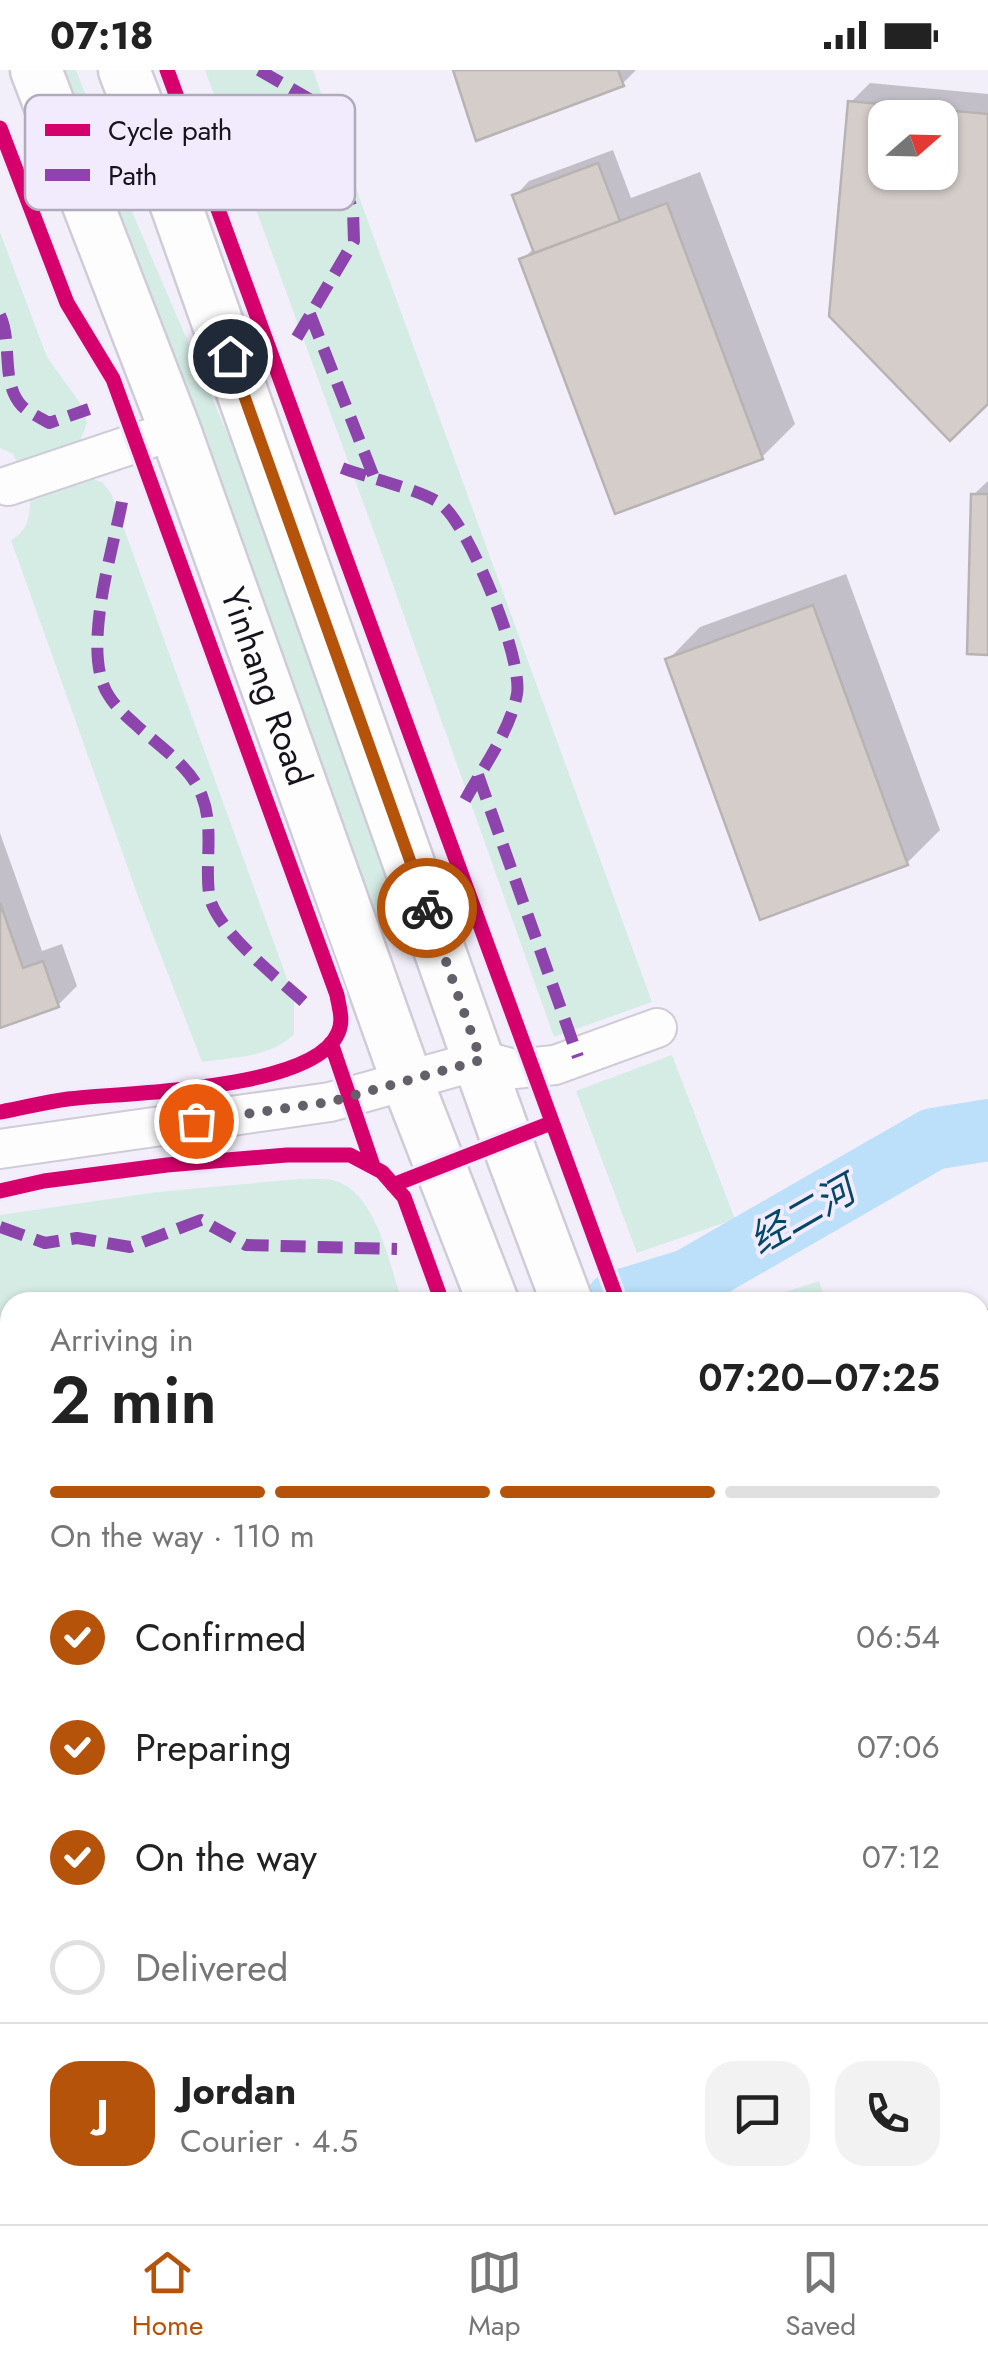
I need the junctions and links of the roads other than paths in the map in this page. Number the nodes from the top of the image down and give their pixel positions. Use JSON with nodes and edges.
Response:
{"nodes":[{"id":1,"x":36,"y":70,"type":"edge"},
{"id":2,"x":124,"y":70,"type":"edge"},
{"id":3,"x":46,"y":95,"type":"edge"},
{"id":4,"x":134,"y":95,"type":"edge"},
{"id":5,"x":90,"y":210,"type":"edge"},
{"id":6,"x":179,"y":210,"type":"edge"},
{"id":7,"x":175,"y":430,"type":"junction"},
{"id":8,"x":8,"y":486,"type":"dead end"},
{"id":9,"x":657,"y":1028,"type":"dead end"},
{"id":10,"x":481,"y":1060,"type":"junction"},
{"id":11,"x":407,"y":1080,"type":"junction"},
{"id":12,"x":0,"y":1149,"type":"edge"},
{"id":13,"x":489,"y":1292,"type":"edge"},
{"id":14,"x":563,"y":1292,"type":"edge"}],
"edges":[{"from":1,"to":3,"type":"main road","name":"Yinhang Road"},
{"from":2,"to":4,"type":"main road"},
{"from":5,"to":7,"type":"main road","name":"Yinhang Road"},
{"from":6,"to":10,"type":"main road"},
{"from":7,"to":8,"type":"street"},
{"from":7,"to":11,"type":"main road","name":"Yinhang Road"},
{"from":9,"to":10,"type":"street"},
{"from":10,"to":11,"type":"street"},
{"from":10,"to":14,"type":"main road"},
{"from":11,"to":12,"type":"street"},
{"from":11,"to":13,"type":"main road","name":"Yinhang Road"}]}
